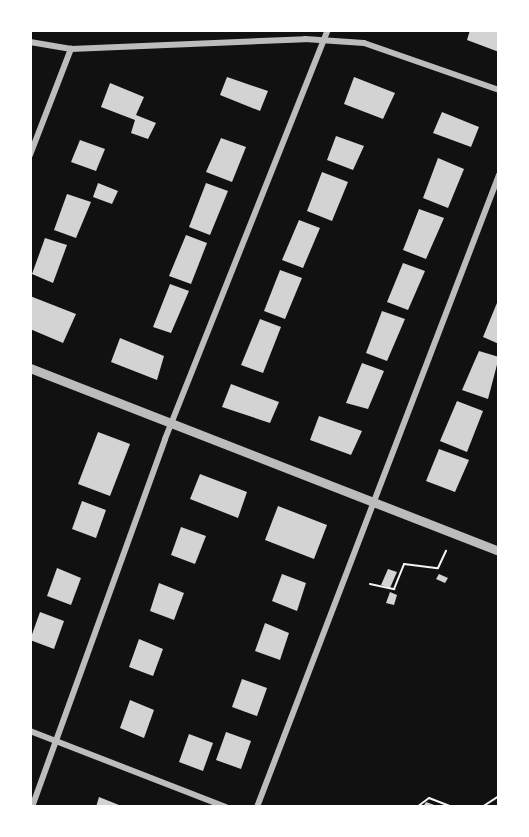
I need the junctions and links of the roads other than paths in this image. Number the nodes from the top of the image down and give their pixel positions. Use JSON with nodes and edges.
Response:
{"nodes":[{"id":1,"x":328,"y":30,"type":"edge"},
{"id":2,"x":324,"y":40,"type":"junction"},
{"id":3,"x":30,"y":42,"type":"edge"},
{"id":4,"x":71,"y":49,"type":"junction"},
{"id":5,"x":499,"y":90,"type":"edge"},
{"id":6,"x":30,"y":156,"type":"edge"},
{"id":7,"x":499,"y":175,"type":"edge"},
{"id":8,"x":30,"y":368,"type":"edge"},
{"id":9,"x":172,"y":423,"type":"junction"},
{"id":10,"x":374,"y":502,"type":"junction"},
{"id":11,"x":499,"y":551,"type":"edge"},
{"id":12,"x":30,"y":731,"type":"edge"},
{"id":13,"x":57,"y":741,"type":"junction"},
{"id":14,"x":32,"y":807,"type":"edge"},
{"id":15,"x":226,"y":807,"type":"edge"},
{"id":16,"x":257,"y":807,"type":"edge"}],
"edges":[{"from":1,"to":2,"type":"street"},
{"from":2,"to":4,"type":"street"},
{"from":2,"to":5,"type":"street"},
{"from":2,"to":9,"type":"street"},
{"from":3,"to":4,"type":"street"},
{"from":4,"to":6,"type":"street"},
{"from":7,"to":10,"type":"street"},
{"from":8,"to":9,"type":"street"},
{"from":9,"to":10,"type":"street"},
{"from":9,"to":13,"type":"street"},
{"from":10,"to":11,"type":"street"},
{"from":10,"to":16,"type":"street"},
{"from":12,"to":13,"type":"street"},
{"from":13,"to":14,"type":"street"},
{"from":13,"to":15,"type":"street"}]}
